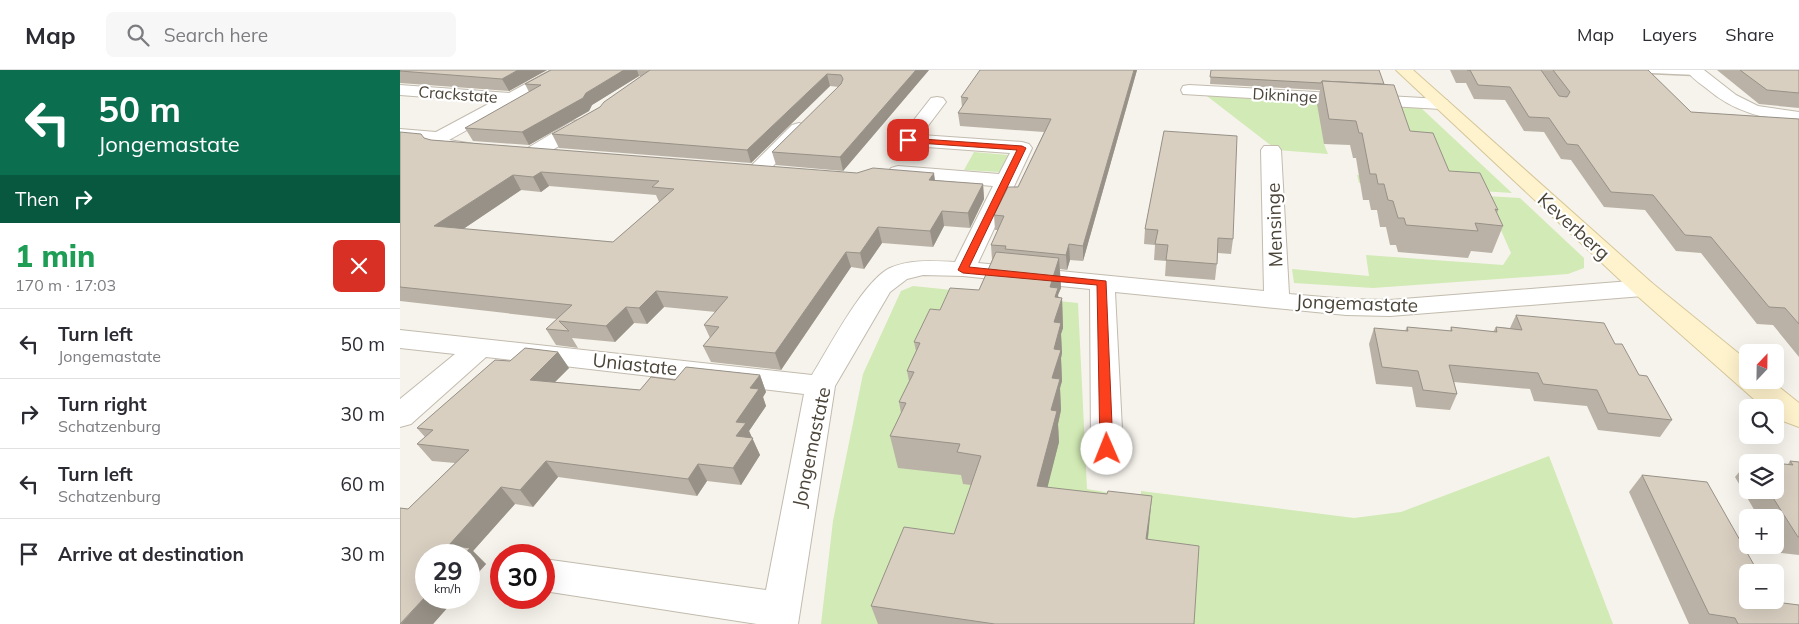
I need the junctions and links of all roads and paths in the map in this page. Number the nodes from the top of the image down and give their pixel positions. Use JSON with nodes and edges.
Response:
{"nodes":[{"id":1,"x":563,"y":70,"type":"edge"},
{"id":2,"x":1404,"y":70,"type":"edge"},
{"id":3,"x":1651,"y":70,"type":"edge"},
{"id":4,"x":1695,"y":71,"type":"edge"},
{"id":5,"x":400,"y":90,"type":"edge"},
{"id":6,"x":1189,"y":90,"type":"dead end"},
{"id":7,"x":512,"y":98,"type":"junction"},
{"id":8,"x":937,"y":102,"type":"dead end"},
{"id":9,"x":1441,"y":104,"type":"junction"},
{"id":10,"x":599,"y":111,"type":"edge"},
{"id":11,"x":454,"y":112,"type":"dead end"},
{"id":12,"x":482,"y":114,"type":"junction"},
{"id":13,"x":1799,"y":117,"type":"edge"},
{"id":14,"x":810,"y":118,"type":"edge"},
{"id":15,"x":400,"y":135,"type":"edge"},
{"id":16,"x":439,"y":138,"type":"junction"},
{"id":17,"x":908,"y":140,"type":"junction"},
{"id":18,"x":1271,"y":150,"type":"dead end"},
{"id":19,"x":514,"y":152,"type":"junction"},
{"id":20,"x":561,"y":156,"type":"edge"},
{"id":21,"x":784,"y":174,"type":"edge"},
{"id":22,"x":1006,"y":180,"type":"junction"},
{"id":23,"x":963,"y":270,"type":"junction"},
{"id":24,"x":1102,"y":283,"type":"junction"},
{"id":25,"x":1643,"y":288,"type":"junction"},
{"id":26,"x":1277,"y":300,"type":"junction"},
{"id":27,"x":400,"y":339,"type":"edge"},
{"id":28,"x":480,"y":347,"type":"junction"},
{"id":29,"x":1739,"y":369,"type":"edge"},
{"id":30,"x":820,"y":386,"type":"junction"},
{"id":31,"x":1762,"y":389,"type":"edge"},
{"id":32,"x":400,"y":416,"type":"edge"},
{"id":33,"x":1799,"y":416,"type":"edge"},
{"id":34,"x":1107,"y":449,"type":"dead end"},
{"id":35,"x":555,"y":576,"type":"edge"},
{"id":36,"x":779,"y":617,"type":"edge"}],
"edges":[{"from":1,"to":7,"type":"street"},
{"from":2,"to":9,"type":"street","name":"Keverberg"},
{"from":3,"to":4,"type":"lane"},
{"from":4,"to":13,"type":"street"},
{"from":5,"to":7,"type":"street","name":"Crackstate"},
{"from":6,"to":9,"type":"street","name":"Dikninge"},
{"from":7,"to":12,"type":"street","name":"Crackstate"},
{"from":8,"to":17,"type":"street"},
{"from":9,"to":25,"type":"street","name":"Keverberg"},
{"from":10,"to":19,"type":"street"},
{"from":11,"to":12,"type":"street","name":"Crackstate"},
{"from":12,"to":16,"type":"street","name":"Crackstate"},
{"from":14,"to":21,"type":"street"},
{"from":15,"to":16,"type":"street"},
{"from":16,"to":19,"type":"street"},
{"from":17,"to":22,"type":"street"},
{"from":17,"to":22,"type":"street"},
{"from":18,"to":26,"type":"street","name":"Mensinge"},
{"from":19,"to":20,"type":"street"},
{"from":22,"to":23,"type":"street"},
{"from":23,"to":24,"type":"street","name":"Jongemastate"},
{"from":23,"to":30,"type":"street","name":"Jongemastate"},
{"from":24,"to":26,"type":"street","name":"Jongemastate"},
{"from":24,"to":34,"type":"street"},
{"from":25,"to":26,"type":"street","name":"Jongemastate"},
{"from":25,"to":29,"type":"street","name":"Keverberg"},
{"from":27,"to":28,"type":"street","name":"Uniastate"},
{"from":28,"to":30,"type":"street","name":"Uniastate"},
{"from":28,"to":32,"type":"street"},
{"from":30,"to":36,"type":"street","name":"Jongemastate"},
{"from":31,"to":33,"type":"street"},
{"from":35,"to":36,"type":"street","name":"Jongemastate"}]}
